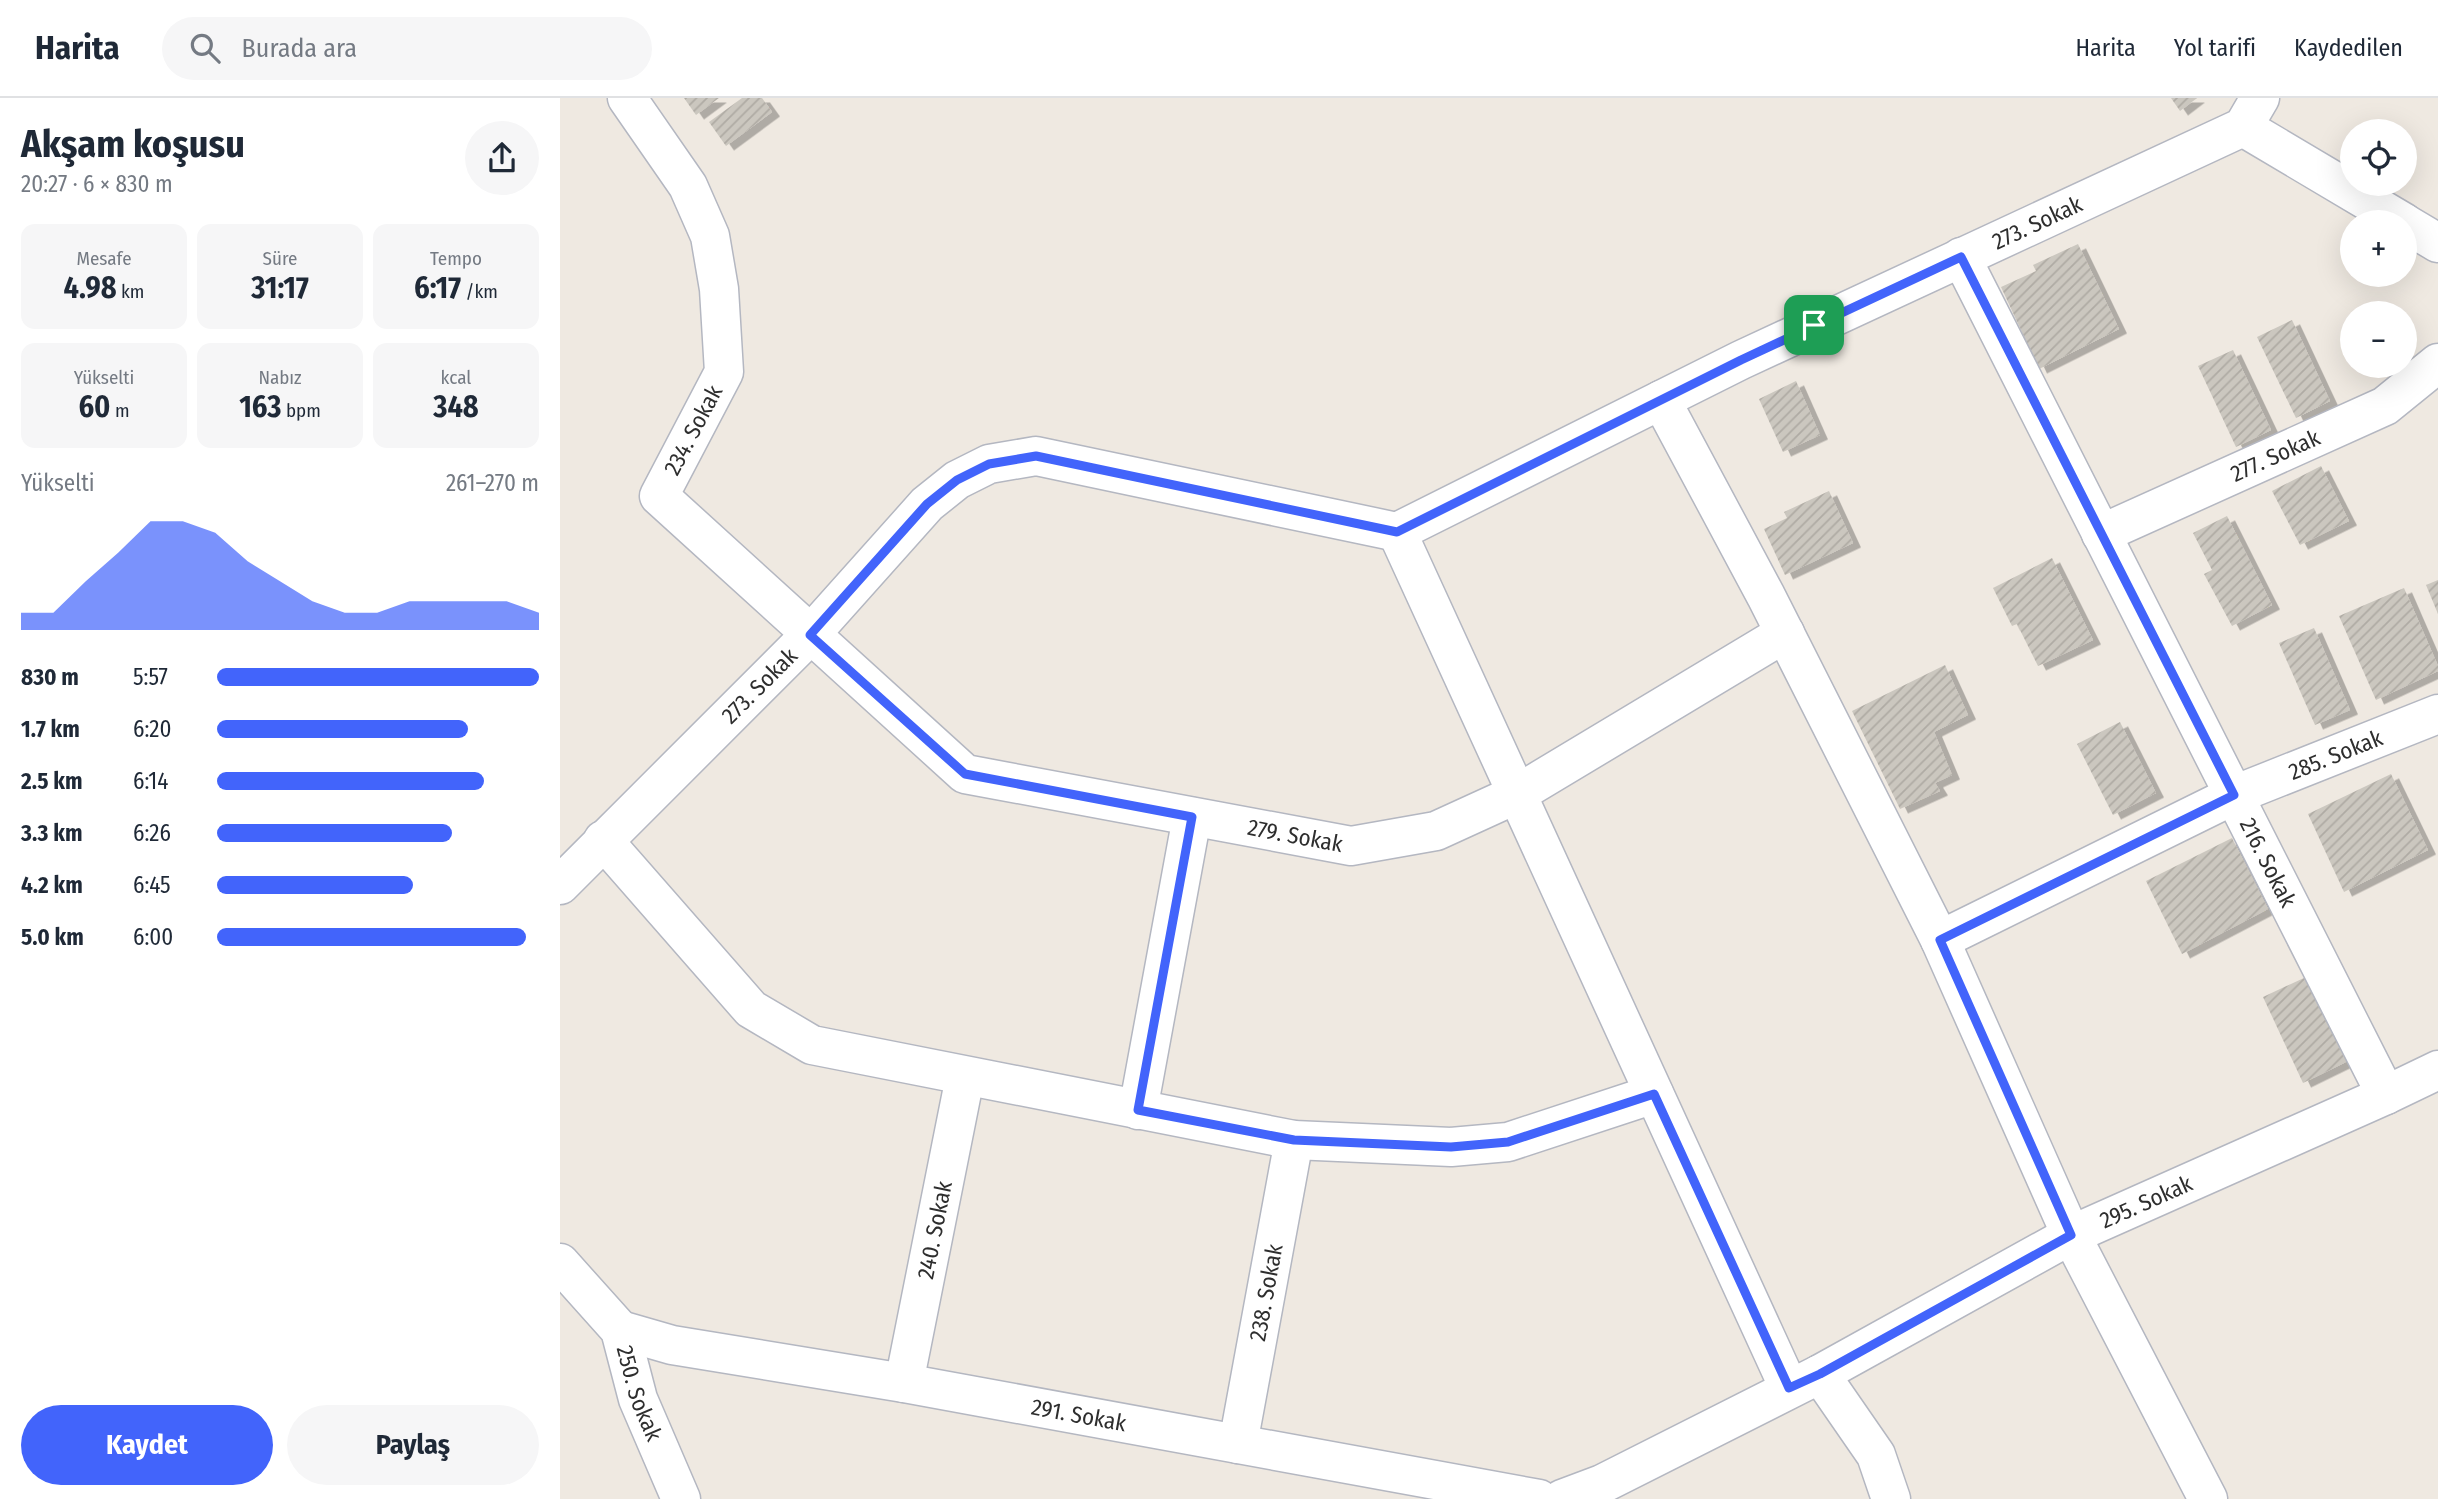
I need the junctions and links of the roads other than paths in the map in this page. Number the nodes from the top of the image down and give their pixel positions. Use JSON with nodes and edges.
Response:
{"nodes":[{"id":1,"x":627,"y":98,"type":"edge"},
{"id":2,"x":2251,"y":112,"type":"edge"},
{"id":3,"x":2386,"y":210,"type":"edge"},
{"id":4,"x":2417,"y":231,"type":"edge"},
{"id":5,"x":2438,"y":243,"type":"edge"},
{"id":6,"x":1961,"y":257,"type":"junction"},
{"id":7,"x":2438,"y":363,"type":"edge"},
{"id":8,"x":1661,"y":400,"type":"junction"},
{"id":9,"x":1397,"y":532,"type":"junction"},
{"id":10,"x":2101,"y":534,"type":"junction"},
{"id":11,"x":1785,"y":633,"type":"junction"},
{"id":12,"x":810,"y":635,"type":"junction"},
{"id":13,"x":2438,"y":714,"type":"edge"},
{"id":14,"x":1517,"y":794,"type":"junction"},
{"id":15,"x":2234,"y":795,"type":"junction"},
{"id":16,"x":1192,"y":817,"type":"junction"},
{"id":17,"x":603,"y":840,"type":"junction"},
{"id":18,"x":560,"y":885,"type":"edge"},
{"id":19,"x":1940,"y":940,"type":"junction"},
{"id":20,"x":2438,"y":1070,"type":"edge"},
{"id":21,"x":965,"y":1076,"type":"junction"},
{"id":22,"x":1654,"y":1094,"type":"junction"},
{"id":23,"x":2386,"y":1096,"type":"junction"},
{"id":24,"x":1138,"y":1110,"type":"junction"},
{"id":25,"x":1294,"y":1140,"type":"junction"},
{"id":26,"x":2071,"y":1235,"type":"junction"},
{"id":27,"x":560,"y":1263,"type":"edge"},
{"id":28,"x":620,"y":1330,"type":"junction"},
{"id":29,"x":1804,"y":1381,"type":"junction"},
{"id":30,"x":904,"y":1383,"type":"junction"},
{"id":31,"x":1238,"y":1444,"type":"junction"},
{"id":32,"x":681,"y":1499,"type":"edge"},
{"id":33,"x":1539,"y":1499,"type":"edge"},
{"id":34,"x":1562,"y":1499,"type":"edge"},
{"id":35,"x":1891,"y":1499,"type":"edge"},
{"id":36,"x":2207,"y":1499,"type":"edge"}],
"edges":[{"from":1,"to":12,"type":"street","name":"234. Sokak"},
{"from":2,"to":3,"type":"street"},
{"from":2,"to":6,"type":"street","name":"273. Sokak"},
{"from":4,"to":5,"type":"street"},
{"from":6,"to":8,"type":"street","name":"273. Sokak"},
{"from":6,"to":10,"type":"street","name":"216. Sokak"},
{"from":7,"to":10,"type":"street","name":"277. Sokak"},
{"from":8,"to":9,"type":"street","name":"273. Sokak"},
{"from":8,"to":11,"type":"street"},
{"from":9,"to":12,"type":"street","name":"273. Sokak"},
{"from":9,"to":14,"type":"street"},
{"from":10,"to":15,"type":"street","name":"216. Sokak"},
{"from":11,"to":14,"type":"street","name":"279. Sokak"},
{"from":11,"to":19,"type":"street"},
{"from":12,"to":16,"type":"street","name":"279. Sokak"},
{"from":12,"to":17,"type":"street","name":"273. Sokak"},
{"from":13,"to":15,"type":"street","name":"285. Sokak"},
{"from":14,"to":16,"type":"street","name":"279. Sokak"},
{"from":14,"to":22,"type":"street"},
{"from":15,"to":19,"type":"street","name":"285. Sokak"},
{"from":15,"to":23,"type":"street","name":"216. Sokak"},
{"from":16,"to":24,"type":"street"},
{"from":17,"to":18,"type":"street","name":"273. Sokak"},
{"from":17,"to":21,"type":"street"},
{"from":19,"to":26,"type":"street"},
{"from":20,"to":23,"type":"street","name":"295. Sokak"},
{"from":21,"to":24,"type":"street"},
{"from":21,"to":30,"type":"street","name":"240. Sokak"},
{"from":22,"to":25,"type":"street"},
{"from":22,"to":29,"type":"street"},
{"from":23,"to":26,"type":"street","name":"295. Sokak"},
{"from":24,"to":25,"type":"street"},
{"from":25,"to":31,"type":"street","name":"238. Sokak"},
{"from":26,"to":29,"type":"street","name":"295. Sokak"},
{"from":26,"to":36,"type":"street"},
{"from":27,"to":28,"type":"street","name":"250. Sokak"},
{"from":28,"to":30,"type":"street","name":"291. Sokak"},
{"from":28,"to":32,"type":"street","name":"250. Sokak"},
{"from":29,"to":34,"type":"street","name":"295. Sokak"},
{"from":29,"to":35,"type":"street"},
{"from":30,"to":31,"type":"street","name":"291. Sokak"},
{"from":31,"to":33,"type":"street","name":"291. Sokak"}]}
